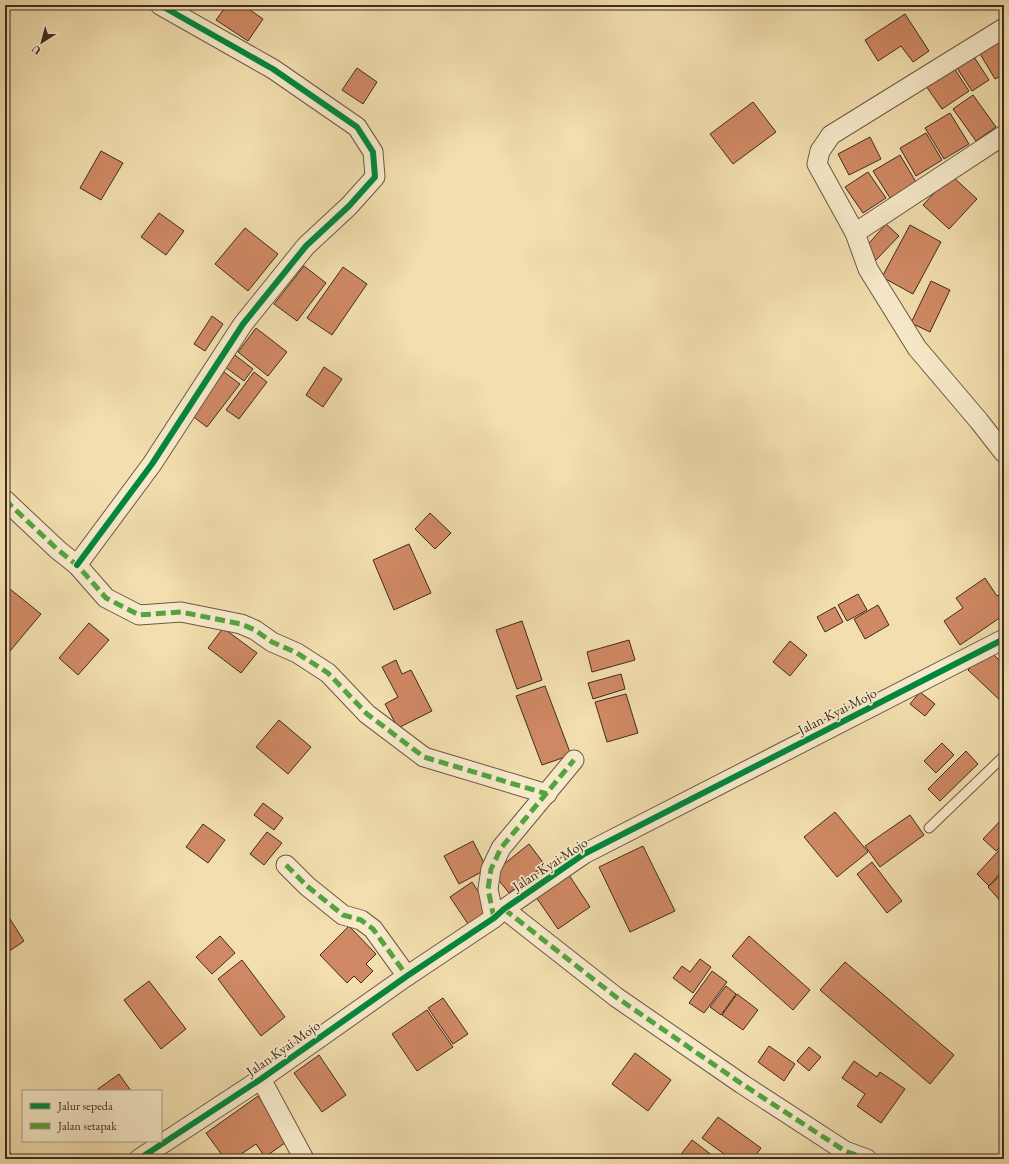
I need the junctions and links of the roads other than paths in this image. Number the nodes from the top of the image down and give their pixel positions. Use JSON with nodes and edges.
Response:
{"nodes":[{"id":1,"x":160,"y":5,"type":"edge"},
{"id":2,"x":1004,"y":28,"type":"edge"},
{"id":3,"x":1004,"y":135,"type":"edge"},
{"id":4,"x":855,"y":233,"type":"junction"},
{"id":5,"x":1004,"y":453,"type":"edge"},
{"id":6,"x":5,"y":500,"type":"edge"},
{"id":7,"x":77,"y":565,"type":"junction"},
{"id":8,"x":1004,"y":639,"type":"edge"},
{"id":9,"x":1004,"y":756,"type":"edge"},
{"id":10,"x":574,"y":760,"type":"dead end"},
{"id":11,"x":546,"y":794,"type":"junction"},
{"id":12,"x":929,"y":828,"type":"dead end"},
{"id":13,"x":286,"y":865,"type":"dead end"},
{"id":14,"x":499,"y":913,"type":"junction"},
{"id":15,"x":407,"y":976,"type":"junction"},
{"id":16,"x":261,"y":1079,"type":"junction"},
{"id":17,"x":139,"y":1159,"type":"edge"},
{"id":18,"x":304,"y":1159,"type":"edge"},
{"id":19,"x":867,"y":1159,"type":"edge"}],
"edges":[{"from":1,"to":7,"type":"street"},
{"from":2,"to":4,"type":"street"},
{"from":3,"to":4,"type":"street"},
{"from":4,"to":5,"type":"street"},
{"from":6,"to":7,"type":"street"},
{"from":7,"to":11,"type":"street"},
{"from":8,"to":14,"type":"street","name":"Jalan Kyai Mojo"},
{"from":9,"to":12,"type":"lane"},
{"from":10,"to":11,"type":"street"},
{"from":11,"to":14,"type":"street"},
{"from":13,"to":15,"type":"street"},
{"from":14,"to":15,"type":"street","name":"Jalan Kyai Mojo"},
{"from":14,"to":19,"type":"street"},
{"from":15,"to":16,"type":"street","name":"Jalan Kyai Mojo"},
{"from":16,"to":17,"type":"street","name":"Jalan Kyai Mojo"},
{"from":16,"to":18,"type":"street"}]}
